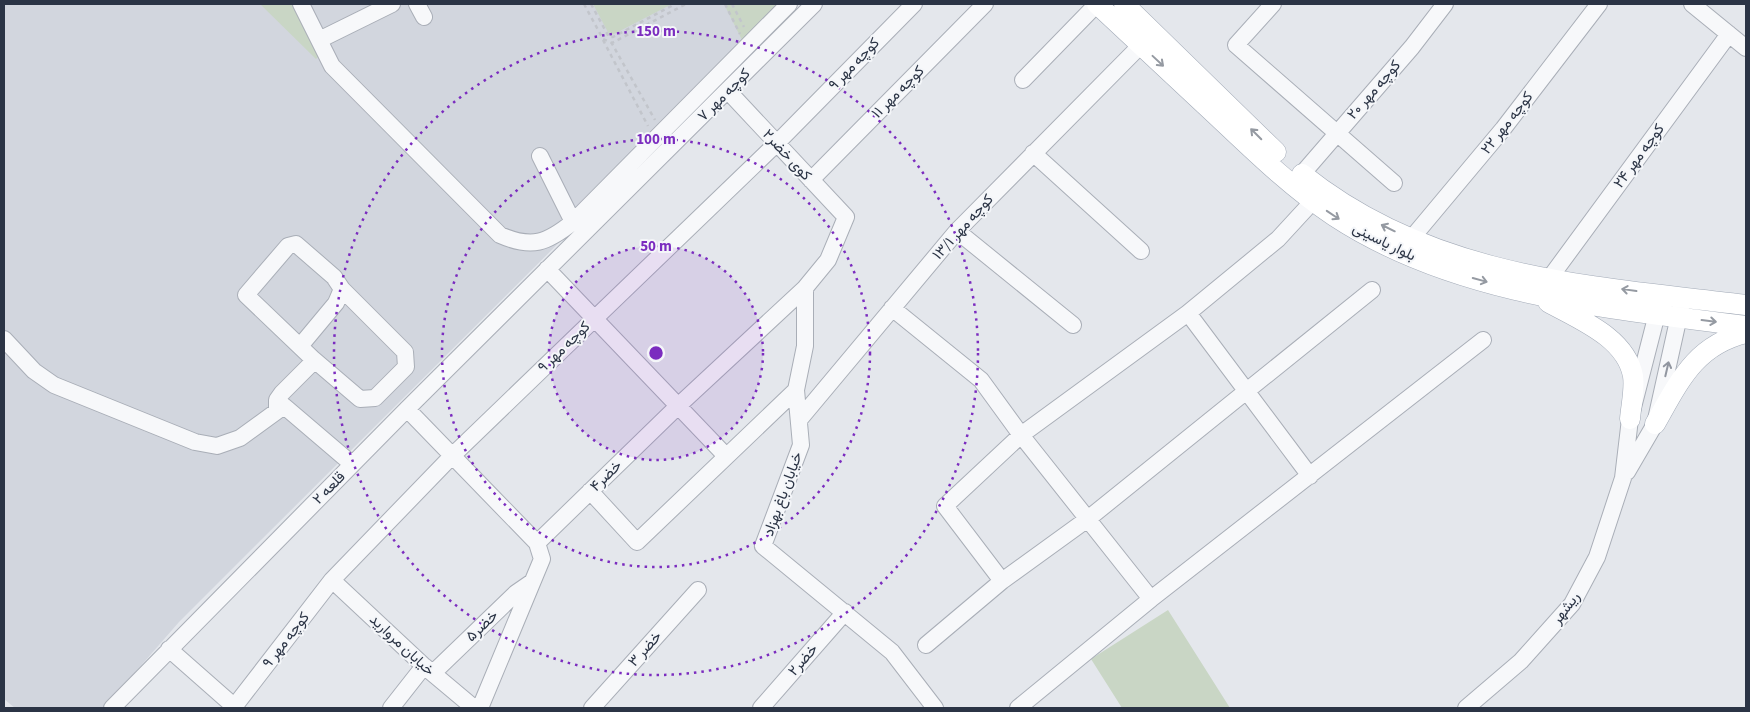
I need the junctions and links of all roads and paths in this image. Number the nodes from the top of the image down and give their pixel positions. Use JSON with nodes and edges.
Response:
{"nodes":[{"id":1,"x":301,"y":4,"type":"edge"},
{"id":2,"x":392,"y":4,"type":"edge"},
{"id":3,"x":584,"y":4,"type":"edge"},
{"id":4,"x":592,"y":4,"type":"edge"},
{"id":5,"x":676,"y":4,"type":"edge"},
{"id":6,"x":686,"y":4,"type":"edge"},
{"id":7,"x":725,"y":4,"type":"edge"},
{"id":8,"x":732,"y":4,"type":"edge"},
{"id":9,"x":789,"y":4,"type":"edge"},
{"id":10,"x":814,"y":4,"type":"edge"},
{"id":11,"x":914,"y":4,"type":"edge"},
{"id":12,"x":985,"y":4,"type":"edge"},
{"id":13,"x":1097,"y":4,"type":"edge"},
{"id":14,"x":1124,"y":4,"type":"edge"},
{"id":15,"x":1273,"y":4,"type":"edge"},
{"id":16,"x":1444,"y":4,"type":"edge"},
{"id":17,"x":1599,"y":4,"type":"edge"},
{"id":18,"x":1692,"y":4,"type":"edge"},
{"id":19,"x":1729,"y":34,"type":"junction"},
{"id":20,"x":608,"y":37,"type":"junction"},
{"id":21,"x":603,"y":39,"type":"junction"},
{"id":22,"x":319,"y":40,"type":"junction"},
{"id":23,"x":612,"y":42,"type":"junction"},
{"id":24,"x":749,"y":44,"type":"junction"},
{"id":25,"x":1141,"y":45,"type":"junction"},
{"id":26,"x":606,"y":46,"type":"junction"},
{"id":27,"x":1746,"y":48,"type":"edge"},
{"id":28,"x":1023,"y":80,"type":"dead end"},
{"id":29,"x":728,"y":91,"type":"junction"},
{"id":30,"x":1336,"y":134,"type":"junction"},
{"id":31,"x":658,"y":136,"type":"junction"},
{"id":32,"x":776,"y":144,"type":"junction"},
{"id":33,"x":1033,"y":153,"type":"junction"},
{"id":34,"x":540,"y":156,"type":"dead end"},
{"id":35,"x":1302,"y":174,"type":"junction"},
{"id":36,"x":811,"y":180,"type":"junction"},
{"id":37,"x":1394,"y":183,"type":"dead end"},
{"id":38,"x":1313,"y":201,"type":"junction"},
{"id":39,"x":573,"y":222,"type":"junction"},
{"id":40,"x":957,"y":231,"type":"junction"},
{"id":41,"x":1411,"y":239,"type":"junction"},
{"id":42,"x":1141,"y":252,"type":"dead end"},
{"id":43,"x":547,"y":269,"type":"junction"},
{"id":44,"x":1549,"y":279,"type":"junction"},
{"id":45,"x":806,"y":288,"type":"junction"},
{"id":46,"x":342,"y":289,"type":"junction"},
{"id":47,"x":1372,"y":290,"type":"dead end"},
{"id":48,"x":1533,"y":294,"type":"junction"},
{"id":49,"x":1662,"y":294,"type":"junction"},
{"id":50,"x":1683,"y":297,"type":"junction"},
{"id":51,"x":1746,"y":305,"type":"edge"},
{"id":52,"x":892,"y":308,"type":"junction"},
{"id":53,"x":1188,"y":313,"type":"junction"},
{"id":54,"x":1658,"y":314,"type":"junction"},
{"id":55,"x":1679,"y":317,"type":"junction"},
{"id":56,"x":593,"y":319,"type":"junction"},
{"id":57,"x":1073,"y":325,"type":"dead end"},
{"id":58,"x":1746,"y":326,"type":"edge"},
{"id":59,"x":1746,"y":334,"type":"edge"},
{"id":60,"x":4,"y":339,"type":"edge"},
{"id":61,"x":1483,"y":340,"type":"dead end"},
{"id":62,"x":301,"y":345,"type":"junction"},
{"id":63,"x":312,"y":358,"type":"junction"},
{"id":64,"x":796,"y":390,"type":"junction"},
{"id":65,"x":1246,"y":390,"type":"junction"},
{"id":66,"x":678,"y":406,"type":"junction"},
{"id":67,"x":407,"y":409,"type":"junction"},
{"id":68,"x":276,"y":410,"type":"junction"},
{"id":69,"x":1630,"y":419,"type":"junction"},
{"id":70,"x":798,"y":420,"type":"junction"},
{"id":71,"x":1654,"y":424,"type":"junction"},
{"id":72,"x":1021,"y":435,"type":"junction"},
{"id":73,"x":726,"y":456,"type":"junction"},
{"id":74,"x":451,"y":457,"type":"junction"},
{"id":75,"x":352,"y":464,"type":"junction"},
{"id":76,"x":1310,"y":476,"type":"junction"},
{"id":77,"x":1623,"y":478,"type":"junction"},
{"id":78,"x":590,"y":491,"type":"junction"},
{"id":79,"x":1089,"y":518,"type":"junction"},
{"id":80,"x":537,"y":543,"type":"junction"},
{"id":81,"x":332,"y":580,"type":"junction"},
{"id":82,"x":1002,"y":581,"type":"junction"},
{"id":83,"x":533,"y":582,"type":"junction"},
{"id":84,"x":698,"y":590,"type":"dead end"},
{"id":85,"x":1152,"y":599,"type":"junction"},
{"id":86,"x":845,"y":612,"type":"junction"},
{"id":87,"x":926,"y":645,"type":"dead end"},
{"id":88,"x":169,"y":649,"type":"junction"},
{"id":89,"x":429,"y":670,"type":"junction"},
{"id":90,"x":932,"y":707,"type":"edge"},
{"id":91,"x":112,"y":708,"type":"edge"},
{"id":92,"x":235,"y":708,"type":"edge"},
{"id":93,"x":391,"y":708,"type":"edge"},
{"id":94,"x":474,"y":708,"type":"edge"},
{"id":95,"x":480,"y":708,"type":"edge"},
{"id":96,"x":592,"y":708,"type":"edge"},
{"id":97,"x":761,"y":708,"type":"edge"},
{"id":98,"x":1018,"y":708,"type":"edge"},
{"id":99,"x":1466,"y":708,"type":"edge"}],
"edges":[{"from":1,"to":22,"type":"street"},
{"from":2,"to":22,"type":"street"},
{"from":3,"to":21,"type":"path"},
{"from":4,"to":20,"type":"path"},
{"from":5,"to":20,"type":"path"},
{"from":6,"to":23,"type":"path"},
{"from":7,"to":24,"type":"path"},
{"from":8,"to":24,"type":"path"},
{"from":9,"to":24,"type":"street"},
{"from":10,"to":29,"type":"street","name":"کوچه مهر ۷"},
{"from":11,"to":32,"type":"street","name":"کوچه مهر ۹"},
{"from":12,"to":36,"type":"street","name":"کوچه مهر ۱۱"},
{"from":13,"to":25,"type":"main road","name":"بلوار یاسینی"},
{"from":13,"to":28,"type":"street"},
{"from":35,"to":14,"type":"main road","name":"بلوار یاسینی","one_way":true},
{"from":15,"to":30,"type":"street"},
{"from":16,"to":30,"type":"street","name":"کوچه مهر ۲۰"},
{"from":17,"to":41,"type":"street","name":"کوچه مهر ۲۲"},
{"from":18,"to":19,"type":"street"},
{"from":19,"to":27,"type":"street"},
{"from":19,"to":44,"type":"street","name":"کوچه مهر ۲۴"},
{"from":20,"to":23,"type":"path"},
{"from":21,"to":23,"type":"path"},
{"from":21,"to":26,"type":"path"},
{"from":22,"to":39,"type":"street"},
{"from":23,"to":26,"type":"path"},
{"from":23,"to":31,"type":"path"},
{"from":24,"to":31,"type":"street"},
{"from":25,"to":33,"type":"street","name":"کوچه مهر ۱۳/۱"},
{"from":25,"to":38,"type":"main road","name":"بلوار یاسینی","one_way":true},
{"from":26,"to":31,"type":"path"},
{"from":29,"to":32,"type":"street","name":"کوی خضر۲"},
{"from":29,"to":43,"type":"street","name":"کوچه مهر ۷"},
{"from":30,"to":35,"type":"street","name":"کوچه مهر ۲۰"},
{"from":30,"to":37,"type":"street"},
{"from":31,"to":39,"type":"street"},
{"from":32,"to":36,"type":"street","name":"کوی خضر۲"},
{"from":32,"to":56,"type":"street","name":"کوچه مهر ۹"},
{"from":33,"to":40,"type":"street","name":"کوچه مهر ۱۳/۱"},
{"from":33,"to":42,"type":"street"},
{"from":34,"to":39,"type":"street"},
{"from":41,"to":35,"type":"main road","name":"بلوار یاسینی","one_way":true},
{"from":36,"to":45,"type":"street","name":"کوی خضر۲"},
{"from":38,"to":48,"type":"main road","name":"بلوار یاسینی","one_way":true},
{"from":38,"to":53,"type":"street"},
{"from":40,"to":52,"type":"street","name":"کوچه مهر ۱۳/۱"},
{"from":40,"to":57,"type":"street"},
{"from":41,"to":44,"type":"main road","name":"بلوار یاسینی"},
{"from":43,"to":56,"type":"street"},
{"from":43,"to":67,"type":"street","name":"قلعه ۲"},
{"from":49,"to":44,"type":"main road","name":"بلوار یاسینی","one_way":true},
{"from":45,"to":64,"type":"street","name":"خیابان باغ بهزاد"},
{"from":45,"to":66,"type":"street","name":"خضر۴"},
{"from":46,"to":62,"type":"street"},
{"from":46,"to":62,"type":"street"},
{"from":46,"to":63,"type":"street"},
{"from":47,"to":65,"type":"street"},
{"from":48,"to":54,"type":"main road","name":"بلوار یاسینی"},
{"from":48,"to":69,"type":"main road"},
{"from":49,"to":50,"type":"main road","name":"بلوار یاسینی"},
{"from":49,"to":54,"type":"street","name":"ریشهر"},
{"from":50,"to":51,"type":"main road","name":"بلوار یاسینی"},
{"from":50,"to":55,"type":"street","name":"ریشهر"},
{"from":52,"to":70,"type":"street","name":"کوچه مهر ۱۳/۱"},
{"from":52,"to":72,"type":"street"},
{"from":53,"to":65,"type":"street"},
{"from":53,"to":72,"type":"street"},
{"from":54,"to":55,"type":"main road","name":"بلوار یاسینی"},
{"from":54,"to":69,"type":"street","name":"ریشهر"},
{"from":55,"to":58,"type":"main road","name":"بلوار یاسینی","one_way":true},
{"from":71,"to":55,"type":"street","name":"ریشهر","one_way":true},
{"from":56,"to":66,"type":"street"},
{"from":56,"to":74,"type":"street","name":"کوچه مهر ۹"},
{"from":59,"to":71,"type":"main road"},
{"from":60,"to":68,"type":"street"},
{"from":61,"to":76,"type":"street"},
{"from":62,"to":63,"type":"street"},
{"from":63,"to":68,"type":"street"},
{"from":64,"to":70,"type":"street","name":"خیابان باغ بهزاد"},
{"from":64,"to":73,"type":"street"},
{"from":65,"to":76,"type":"street"},
{"from":65,"to":79,"type":"street"},
{"from":66,"to":73,"type":"street"},
{"from":66,"to":78,"type":"street","name":"خضر۴"},
{"from":67,"to":74,"type":"street"},
{"from":67,"to":75,"type":"street","name":"قلعه ۲"},
{"from":68,"to":75,"type":"street"},
{"from":69,"to":77,"type":"street","name":"ریشهر"},
{"from":70,"to":86,"type":"street","name":"خیابان باغ بهزاد"},
{"from":71,"to":77,"type":"street","name":"ریشهر"},
{"from":72,"to":79,"type":"street"},
{"from":72,"to":82,"type":"street"},
{"from":73,"to":78,"type":"street"},
{"from":74,"to":80,"type":"street"},
{"from":74,"to":81,"type":"street","name":"کوچه مهر ۹"},
{"from":75,"to":88,"type":"street","name":"قلعه ۲"},
{"from":76,"to":85,"type":"street"},
{"from":77,"to":99,"type":"street","name":"ریشهر"},
{"from":78,"to":80,"type":"street","name":"خضر۴"},
{"from":79,"to":82,"type":"street"},
{"from":79,"to":85,"type":"street"},
{"from":80,"to":83,"type":"street"},
{"from":81,"to":89,"type":"street","name":"خیابان مروارید"},
{"from":81,"to":92,"type":"street","name":"کوچه مهر ۹"},
{"from":82,"to":87,"type":"street"},
{"from":83,"to":89,"type":"street","name":"خضر۵"},
{"from":83,"to":95,"type":"street"},
{"from":84,"to":96,"type":"street","name":"خضر ۳"},
{"from":85,"to":98,"type":"street"},
{"from":86,"to":90,"type":"street","name":"خیابان باغ بهزاد"},
{"from":86,"to":97,"type":"street","name":"خضر۲"},
{"from":88,"to":91,"type":"street","name":"قلعه ۲"},
{"from":88,"to":92,"type":"street"},
{"from":89,"to":93,"type":"street","name":"خضر۵"},
{"from":89,"to":94,"type":"street","name":"خیابان مروارید"}]}
